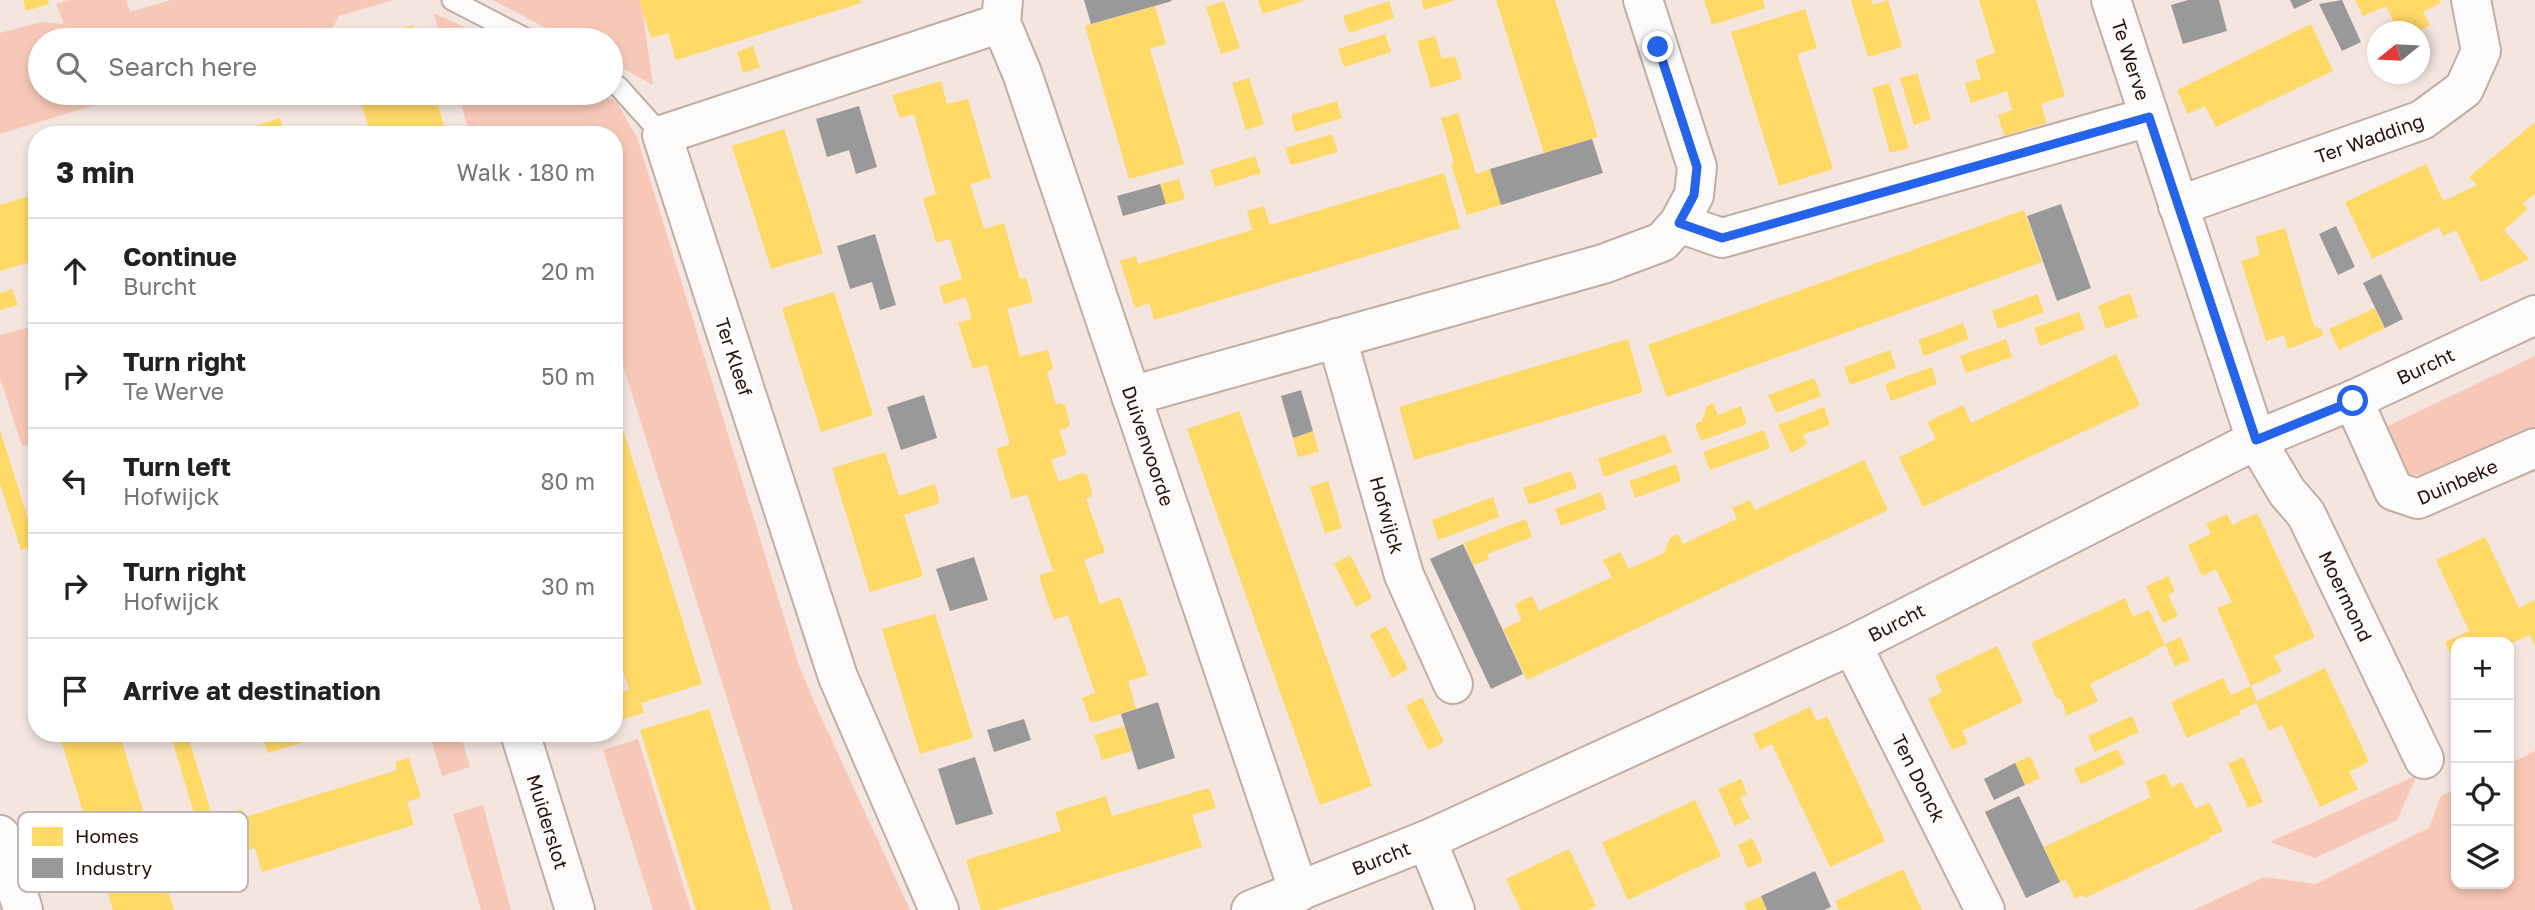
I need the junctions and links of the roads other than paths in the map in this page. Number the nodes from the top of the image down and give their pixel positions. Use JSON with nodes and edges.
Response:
{"nodes":[{"id":1,"x":452,"y":0,"type":"edge"},
{"id":2,"x":1643,"y":0,"type":"edge"},
{"id":3,"x":2111,"y":0,"type":"edge"},
{"id":4,"x":2471,"y":0,"type":"edge"},
{"id":5,"x":1002,"y":12,"type":"edge"},
{"id":6,"x":506,"y":28,"type":"edge"},
{"id":7,"x":623,"y":92,"type":"edge"},
{"id":8,"x":2149,"y":117,"type":"junction"},
{"id":9,"x":662,"y":135,"type":"junction"},
{"id":10,"x":2178,"y":206,"type":"junction"},
{"id":11,"x":1679,"y":223,"type":"junction"},
{"id":12,"x":2535,"y":315,"type":"edge"},
{"id":13,"x":1337,"y":338,"type":"junction"},
{"id":14,"x":1131,"y":396,"type":"junction"},
{"id":15,"x":2353,"y":401,"type":"junction"},
{"id":16,"x":2256,"y":440,"type":"junction"},
{"id":17,"x":2535,"y":448,"type":"edge"},
{"id":18,"x":1852,"y":645,"type":"junction"},
{"id":19,"x":1453,"y":684,"type":"dead end"},
{"id":20,"x":523,"y":742,"type":"edge"},
{"id":21,"x":2424,"y":759,"type":"dead end"},
{"id":22,"x":0,"y":835,"type":"edge"},
{"id":23,"x":1427,"y":840,"type":"junction"},
{"id":24,"x":1298,"y":892,"type":"junction"},
{"id":25,"x":23,"y":910,"type":"edge"},
{"id":26,"x":575,"y":910,"type":"edge"},
{"id":27,"x":939,"y":910,"type":"edge"},
{"id":28,"x":1251,"y":910,"type":"edge"},
{"id":29,"x":1455,"y":910,"type":"edge"},
{"id":30,"x":1985,"y":910,"type":"edge"}],
"edges":[{"from":1,"to":6,"type":"lane"},
{"from":2,"to":11,"type":"street"},
{"from":3,"to":8,"type":"street","name":"Te Werve"},
{"from":4,"to":10,"type":"street","name":"Ter Wadding"},
{"from":5,"to":9,"type":"street"},
{"from":5,"to":14,"type":"street","name":"Duivenvoorde"},
{"from":7,"to":9,"type":"lane"},
{"from":8,"to":10,"type":"street","name":"Te Werve"},
{"from":8,"to":11,"type":"street"},
{"from":9,"to":27,"type":"street","name":"Ter Kleef"},
{"from":10,"to":16,"type":"street","name":"Te Werve"},
{"from":11,"to":13,"type":"street"},
{"from":12,"to":15,"type":"street","name":"Burcht"},
{"from":13,"to":14,"type":"street"},
{"from":13,"to":19,"type":"street","name":"Hofwijck"},
{"from":14,"to":24,"type":"street","name":"Duivenvoorde"},
{"from":15,"to":16,"type":"street","name":"Burcht"},
{"from":15,"to":17,"type":"street","name":"Duinbeke"},
{"from":16,"to":18,"type":"street","name":"Burcht"},
{"from":16,"to":21,"type":"street","name":"Moermond"},
{"from":18,"to":23,"type":"street","name":"Burcht"},
{"from":18,"to":30,"type":"street","name":"Ten Donck"},
{"from":20,"to":26,"type":"street","name":"Muiderslot"},
{"from":22,"to":25,"type":"street"},
{"from":23,"to":24,"type":"street","name":"Burcht"},
{"from":23,"to":29,"type":"street"},
{"from":24,"to":28,"type":"street","name":"Burcht"}]}
